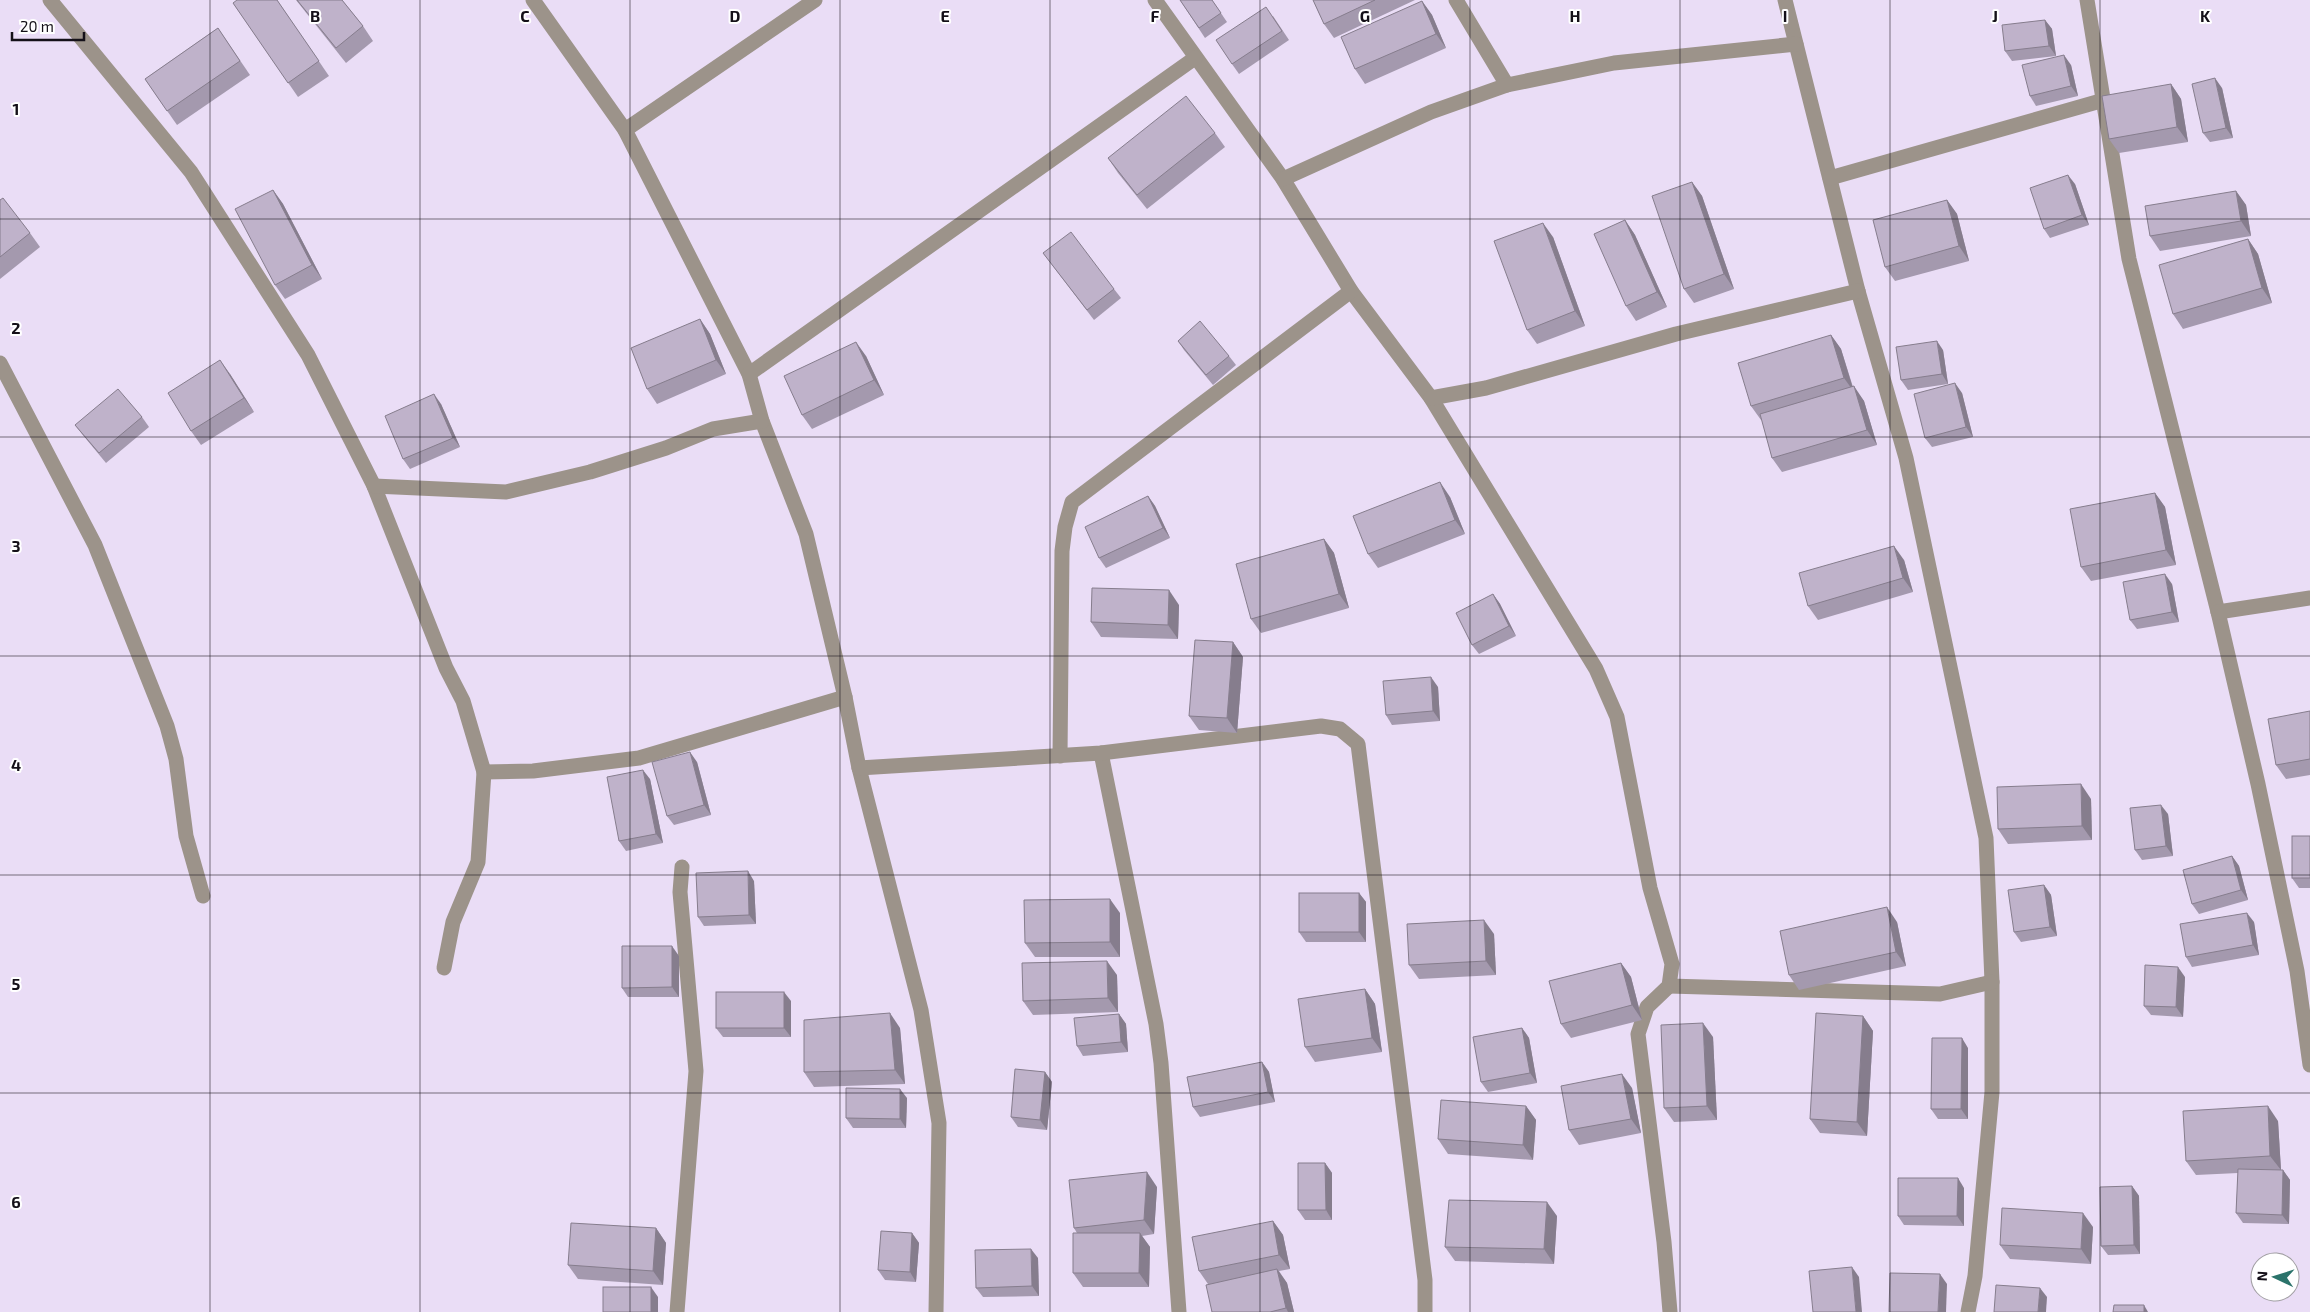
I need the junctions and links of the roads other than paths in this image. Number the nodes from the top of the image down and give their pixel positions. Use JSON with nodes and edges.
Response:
{"nodes":[{"id":1,"x":50,"y":0,"type":"edge"},
{"id":2,"x":533,"y":0,"type":"edge"},
{"id":3,"x":815,"y":0,"type":"edge"},
{"id":4,"x":1155,"y":0,"type":"edge"},
{"id":5,"x":1456,"y":0,"type":"edge"},
{"id":6,"x":1785,"y":0,"type":"edge"},
{"id":7,"x":2087,"y":0,"type":"edge"},
{"id":8,"x":1796,"y":44,"type":"junction"},
{"id":9,"x":1195,"y":58,"type":"junction"},
{"id":10,"x":1507,"y":85,"type":"junction"},
{"id":11,"x":2104,"y":100,"type":"junction"},
{"id":12,"x":625,"y":130,"type":"junction"},
{"id":13,"x":1283,"y":178,"type":"junction"},
{"id":14,"x":1830,"y":178,"type":"junction"},
{"id":15,"x":1351,"y":291,"type":"junction"},
{"id":16,"x":1858,"y":291,"type":"junction"},
{"id":17,"x":0,"y":363,"type":"edge"},
{"id":18,"x":749,"y":374,"type":"junction"},
{"id":19,"x":1431,"y":398,"type":"junction"},
{"id":20,"x":762,"y":421,"type":"junction"},
{"id":21,"x":374,"y":486,"type":"junction"},
{"id":22,"x":2310,"y":598,"type":"edge"},
{"id":23,"x":2218,"y":612,"type":"junction"},
{"id":24,"x":846,"y":697,"type":"junction"},
{"id":25,"x":1101,"y":753,"type":"junction"},
{"id":26,"x":1060,"y":756,"type":"junction"},
{"id":27,"x":859,"y":768,"type":"junction"},
{"id":28,"x":484,"y":772,"type":"junction"},
{"id":29,"x":682,"y":867,"type":"dead end"},
{"id":30,"x":203,"y":896,"type":"dead end"},
{"id":31,"x":444,"y":968,"type":"dead end"},
{"id":32,"x":1992,"y":982,"type":"junction"},
{"id":33,"x":1669,"y":986,"type":"junction"},
{"id":34,"x":2310,"y":1065,"type":"edge"},
{"id":35,"x":677,"y":1312,"type":"edge"},
{"id":36,"x":936,"y":1312,"type":"edge"},
{"id":37,"x":1179,"y":1312,"type":"edge"},
{"id":38,"x":1425,"y":1312,"type":"edge"},
{"id":39,"x":1670,"y":1312,"type":"edge"},
{"id":40,"x":1968,"y":1312,"type":"edge"}],
"edges":[{"from":1,"to":21,"type":"street"},
{"from":2,"to":12,"type":"street"},
{"from":3,"to":12,"type":"street"},
{"from":4,"to":9,"type":"street"},
{"from":5,"to":10,"type":"street"},
{"from":6,"to":8,"type":"street"},
{"from":7,"to":11,"type":"street"},
{"from":8,"to":10,"type":"street"},
{"from":8,"to":14,"type":"street"},
{"from":9,"to":13,"type":"street"},
{"from":9,"to":18,"type":"street"},
{"from":10,"to":13,"type":"street"},
{"from":11,"to":14,"type":"street"},
{"from":11,"to":23,"type":"street"},
{"from":12,"to":18,"type":"street"},
{"from":13,"to":15,"type":"street"},
{"from":14,"to":16,"type":"street"},
{"from":15,"to":19,"type":"street"},
{"from":15,"to":26,"type":"street"},
{"from":16,"to":19,"type":"street"},
{"from":16,"to":32,"type":"street"},
{"from":17,"to":30,"type":"street"},
{"from":18,"to":20,"type":"street"},
{"from":19,"to":33,"type":"street"},
{"from":20,"to":21,"type":"street"},
{"from":20,"to":24,"type":"street"},
{"from":21,"to":28,"type":"street"},
{"from":22,"to":23,"type":"street"},
{"from":23,"to":34,"type":"street"},
{"from":24,"to":27,"type":"street"},
{"from":24,"to":28,"type":"street"},
{"from":25,"to":26,"type":"street"},
{"from":25,"to":37,"type":"street"},
{"from":25,"to":38,"type":"street"},
{"from":26,"to":27,"type":"street"},
{"from":27,"to":36,"type":"street"},
{"from":28,"to":31,"type":"street"},
{"from":29,"to":35,"type":"street"},
{"from":32,"to":33,"type":"street"},
{"from":32,"to":40,"type":"street"},
{"from":33,"to":39,"type":"street"}]}
